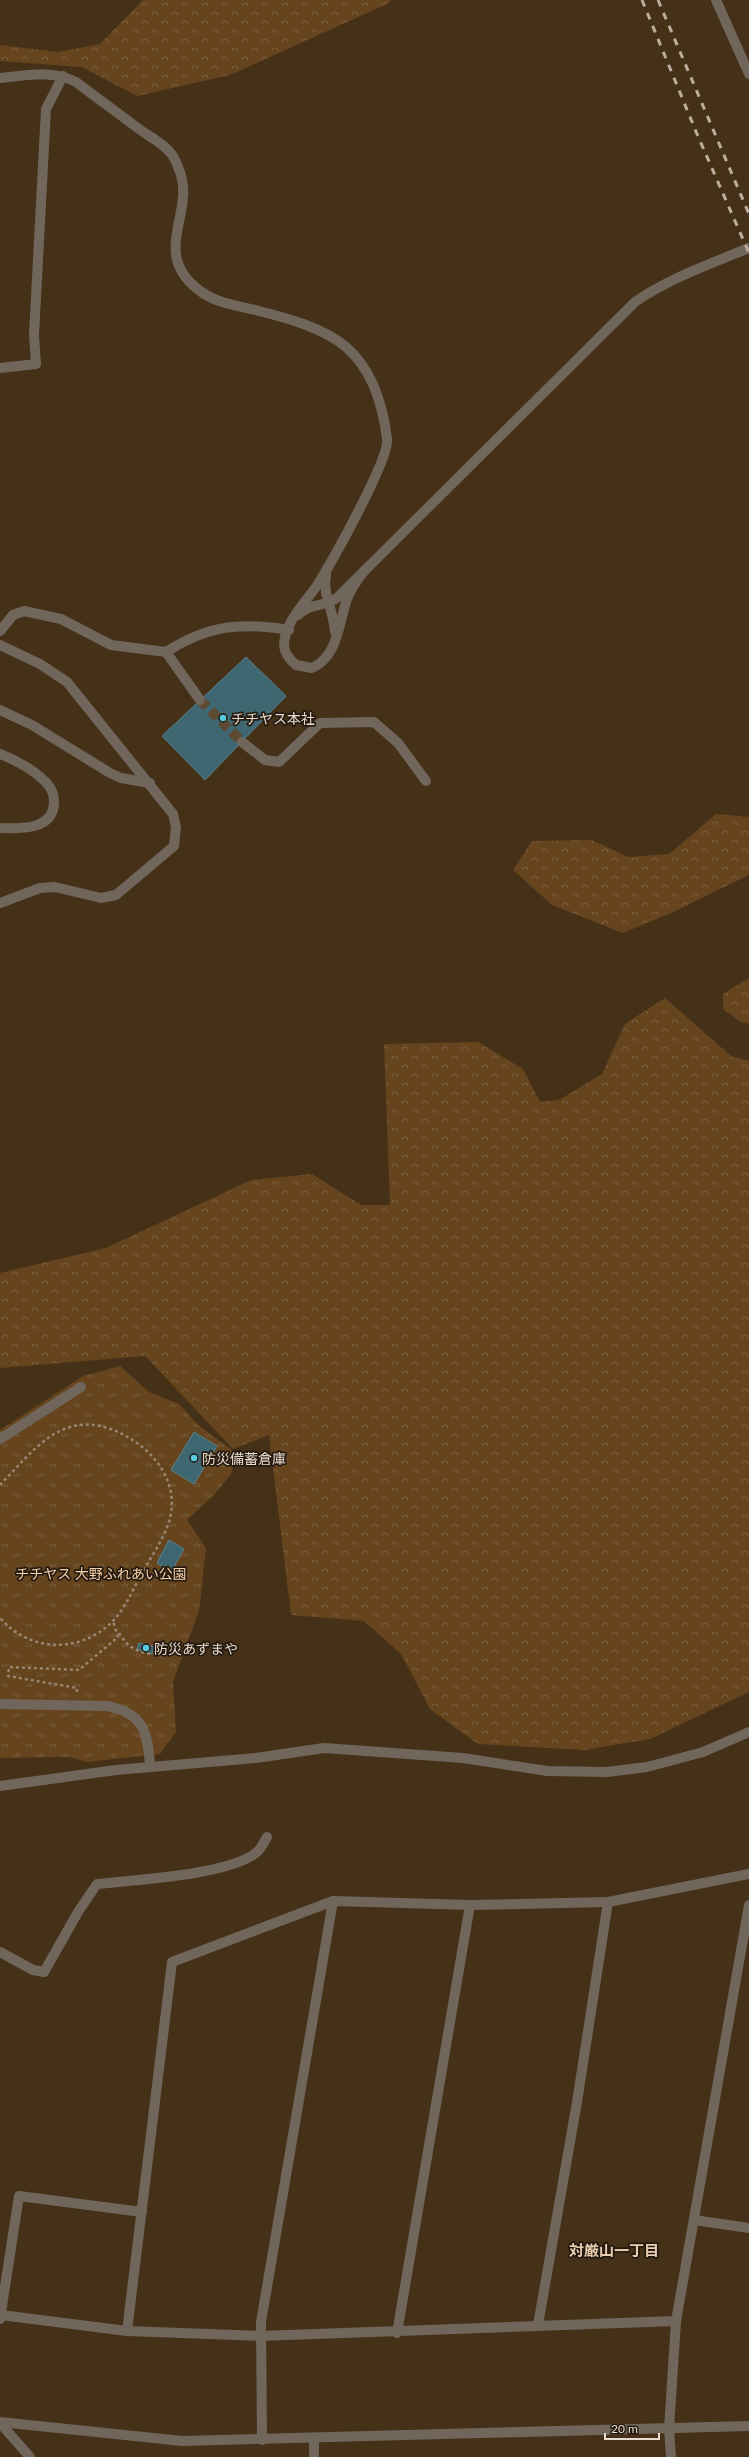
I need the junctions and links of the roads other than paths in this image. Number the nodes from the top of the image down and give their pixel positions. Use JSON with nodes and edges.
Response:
{"nodes":[{"id":1,"x":716,"y":0,"type":"edge"},
{"id":2,"x":749,"y":74,"type":"edge"},
{"id":3,"x":63,"y":76,"type":"junction"},
{"id":4,"x":0,"y":78,"type":"edge"},
{"id":5,"x":749,"y":248,"type":"edge"},
{"id":6,"x":0,"y":368,"type":"edge"},
{"id":7,"x":330,"y":563,"type":"junction"},
{"id":8,"x":365,"y":570,"type":"junction"},
{"id":9,"x":328,"y":603,"type":"junction"},
{"id":10,"x":290,"y":626,"type":"junction"},
{"id":11,"x":0,"y":631,"type":"edge"},
{"id":12,"x":0,"y":645,"type":"edge"},
{"id":13,"x":330,"y":651,"type":"junction"},
{"id":14,"x":166,"y":652,"type":"junction"},
{"id":15,"x":200,"y":700,"type":"tunnel mouth"},
{"id":16,"x":0,"y":710,"type":"edge"},
{"id":17,"x":242,"y":742,"type":"tunnel mouth"},
{"id":18,"x":0,"y":754,"type":"edge"},
{"id":19,"x":426,"y":781,"type":"dead end"},
{"id":20,"x":150,"y":784,"type":"junction"},
{"id":21,"x":0,"y":828,"type":"edge"},
{"id":22,"x":0,"y":903,"type":"edge"},
{"id":23,"x":81,"y":1387,"type":"dead end"},
{"id":24,"x":0,"y":1440,"type":"edge"},
{"id":25,"x":0,"y":1704,"type":"edge"},
{"id":26,"x":749,"y":1732,"type":"edge"},
{"id":27,"x":150,"y":1767,"type":"junction"},
{"id":28,"x":0,"y":1786,"type":"edge"},
{"id":29,"x":268,"y":1837,"type":"dead end"},
{"id":30,"x":749,"y":1874,"type":"edge"},
{"id":31,"x":333,"y":1901,"type":"junction"},
{"id":32,"x":608,"y":1902,"type":"junction"},
{"id":33,"x":470,"y":1905,"type":"junction"},
{"id":34,"x":749,"y":1905,"type":"edge"},
{"id":35,"x":0,"y":1952,"type":"edge"},
{"id":36,"x":142,"y":2212,"type":"junction"},
{"id":37,"x":694,"y":2220,"type":"junction"},
{"id":38,"x":749,"y":2228,"type":"edge"},
{"id":39,"x":0,"y":2317,"type":"edge"},
{"id":40,"x":676,"y":2321,"type":"junction"},
{"id":41,"x":538,"y":2325,"type":"junction"},
{"id":42,"x":128,"y":2331,"type":"junction"},
{"id":43,"x":397,"y":2333,"type":"junction"},
{"id":44,"x":260,"y":2336,"type":"junction"},
{"id":45,"x":0,"y":2423,"type":"edge"},
{"id":46,"x":749,"y":2426,"type":"edge"},
{"id":47,"x":669,"y":2429,"type":"junction"},
{"id":48,"x":314,"y":2438,"type":"junction"},
{"id":49,"x":262,"y":2440,"type":"junction"},
{"id":50,"x":30,"y":2457,"type":"edge"},
{"id":51,"x":314,"y":2457,"type":"edge"},
{"id":52,"x":671,"y":2457,"type":"edge"}],
"edges":[{"from":1,"to":2,"type":"street"},
{"from":3,"to":4,"type":"street"},
{"from":3,"to":6,"type":"street"},
{"from":3,"to":7,"type":"street"},
{"from":5,"to":8,"type":"street"},
{"from":7,"to":9,"type":"street"},
{"from":7,"to":10,"type":"street"},
{"from":8,"to":9,"type":"street"},
{"from":8,"to":13,"type":"street"},
{"from":9,"to":10,"type":"street"},
{"from":9,"to":13,"type":"street"},
{"from":10,"to":13,"type":"street"},
{"from":10,"to":14,"type":"street"},
{"from":11,"to":14,"type":"street"},
{"from":12,"to":20,"type":"street"},
{"from":14,"to":15,"type":"street"},
{"from":16,"to":20,"type":"street"},
{"from":17,"to":19,"type":"street"},
{"from":18,"to":21,"type":"street"},
{"from":20,"to":22,"type":"street"},
{"from":23,"to":24,"type":"street"},
{"from":25,"to":27,"type":"street"},
{"from":26,"to":27,"type":"street"},
{"from":27,"to":28,"type":"street"},
{"from":29,"to":35,"type":"street"},
{"from":30,"to":32,"type":"street"},
{"from":31,"to":33,"type":"street"},
{"from":31,"to":36,"type":"street"},
{"from":31,"to":44,"type":"street"},
{"from":32,"to":33,"type":"street"},
{"from":32,"to":41,"type":"street"},
{"from":33,"to":43,"type":"street"},
{"from":34,"to":37,"type":"street"},
{"from":36,"to":39,"type":"street"},
{"from":36,"to":42,"type":"street"},
{"from":37,"to":38,"type":"street"},
{"from":37,"to":40,"type":"street"},
{"from":39,"to":42,"type":"street"},
{"from":40,"to":41,"type":"street"},
{"from":40,"to":47,"type":"street"},
{"from":41,"to":43,"type":"street"},
{"from":42,"to":44,"type":"street"},
{"from":43,"to":44,"type":"street"},
{"from":44,"to":49,"type":"street"},
{"from":45,"to":49,"type":"street"},
{"from":45,"to":50,"type":"street"},
{"from":46,"to":47,"type":"street"},
{"from":47,"to":48,"type":"street"},
{"from":47,"to":52,"type":"street"},
{"from":48,"to":49,"type":"street"},
{"from":48,"to":51,"type":"street"}]}
